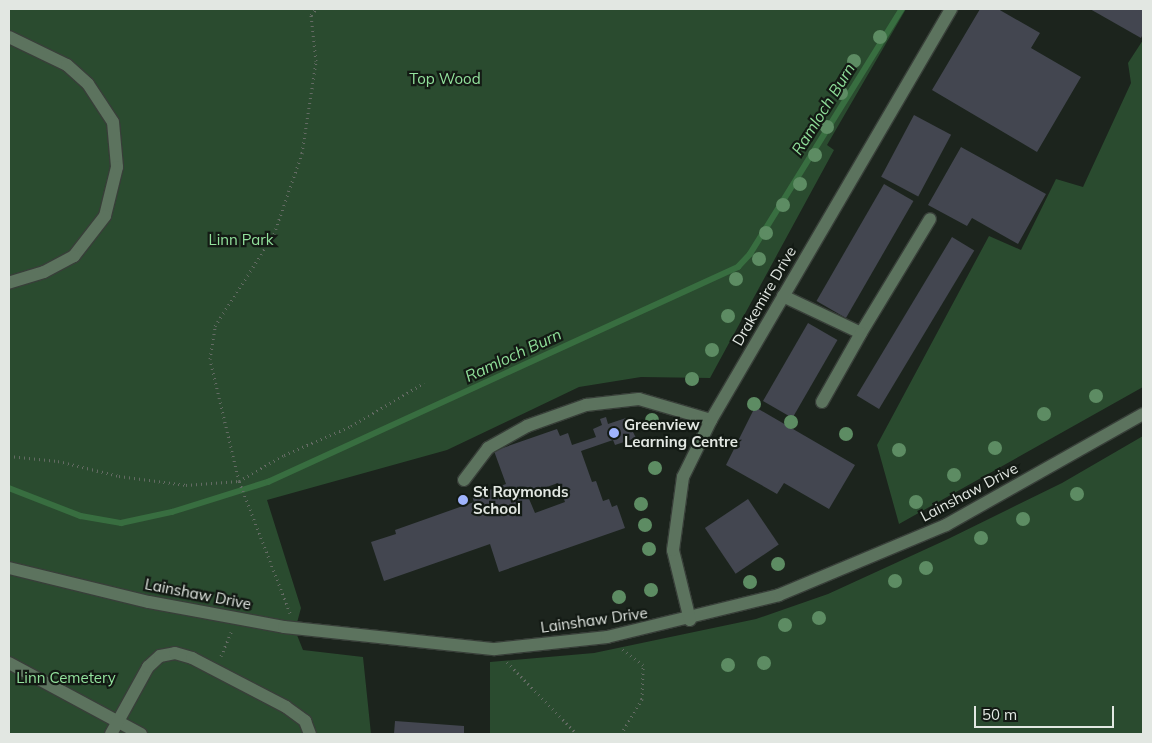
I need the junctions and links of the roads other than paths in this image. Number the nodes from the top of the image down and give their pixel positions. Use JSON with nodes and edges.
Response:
{"nodes":[{"id":1,"x":951,"y":9,"type":"edge"},
{"id":2,"x":9,"y":37,"type":"edge"},
{"id":3,"x":930,"y":219,"type":"dead end"},
{"id":4,"x":9,"y":283,"type":"edge"},
{"id":5,"x":783,"y":296,"type":"junction"},
{"id":6,"x":861,"y":333,"type":"junction"},
{"id":7,"x":822,"y":402,"type":"dead end"},
{"id":8,"x":1143,"y":414,"type":"edge"},
{"id":9,"x":710,"y":420,"type":"junction"},
{"id":10,"x":464,"y":480,"type":"dead end"},
{"id":11,"x":9,"y":568,"type":"edge"},
{"id":12,"x":690,"y":620,"type":"junction"},
{"id":13,"x":9,"y":663,"type":"edge"},
{"id":14,"x":114,"y":729,"type":"edge"},
{"id":15,"x":141,"y":734,"type":"edge"},
{"id":16,"x":310,"y":734,"type":"edge"}],
"edges":[{"from":1,"to":5,"type":"street","name":"Drakemire Drive"},
{"from":2,"to":4,"type":"street"},
{"from":3,"to":6,"type":"street"},
{"from":5,"to":6,"type":"street"},
{"from":5,"to":9,"type":"street","name":"Drakemire Drive"},
{"from":6,"to":7,"type":"street"},
{"from":8,"to":12,"type":"street","name":"Lainshaw Drive"},
{"from":9,"to":10,"type":"street"},
{"from":9,"to":12,"type":"street","name":"Drakemire Drive"},
{"from":11,"to":12,"type":"street","name":"Lainshaw Drive"},
{"from":13,"to":14,"type":"street"},
{"from":14,"to":15,"type":"street"},
{"from":14,"to":16,"type":"street"}]}
